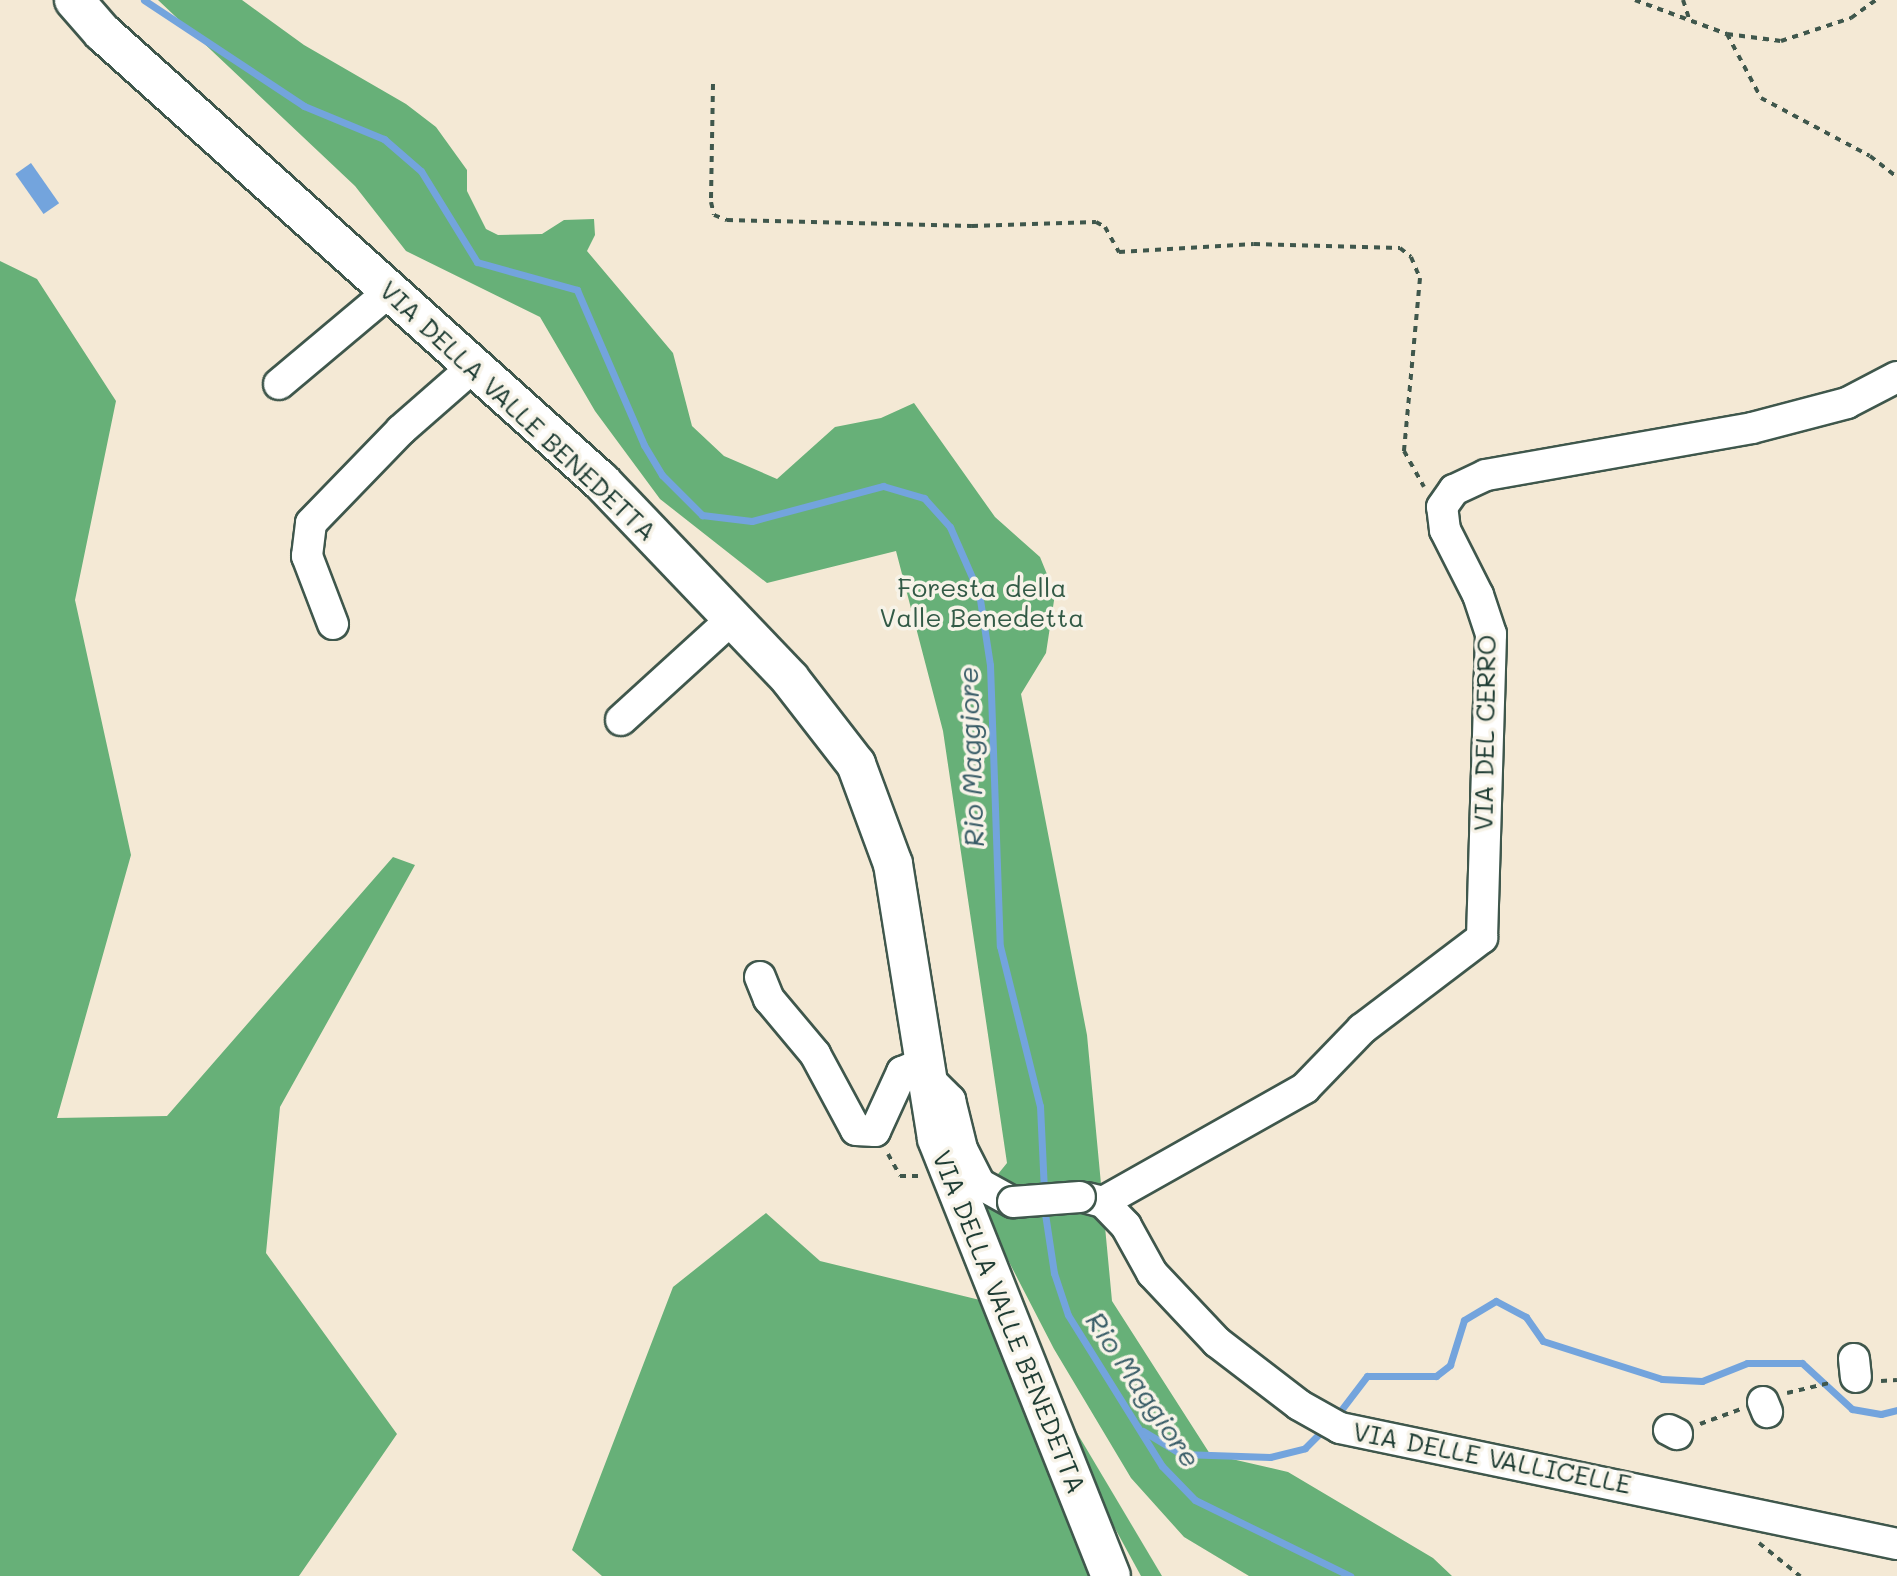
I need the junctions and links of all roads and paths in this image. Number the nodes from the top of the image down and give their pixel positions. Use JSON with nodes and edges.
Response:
{"nodes":[{"id":1,"x":74,"y":0,"type":"edge"},
{"id":2,"x":1635,"y":0,"type":"edge"},
{"id":3,"x":1683,"y":0,"type":"edge"},
{"id":4,"x":1876,"y":0,"type":"edge"},
{"id":5,"x":1689,"y":19,"type":"junction"},
{"id":6,"x":1727,"y":34,"type":"junction"},
{"id":7,"x":713,"y":84,"type":"dead end"},
{"id":8,"x":1897,"y":177,"type":"edge"},
{"id":9,"x":390,"y":291,"type":"junction"},
{"id":10,"x":473,"y":367,"type":"junction"},
{"id":11,"x":1897,"y":377,"type":"edge"},
{"id":12,"x":279,"y":384,"type":"dead end"},
{"id":13,"x":1442,"y":507,"type":"junction"},
{"id":14,"x":732,"y":619,"type":"junction"},
{"id":15,"x":333,"y":624,"type":"dead end"},
{"id":16,"x":621,"y":720,"type":"dead end"},
{"id":17,"x":764,"y":988,"type":"dead end"},
{"id":18,"x":925,"y":1070,"type":"junction"},
{"id":19,"x":875,"y":1131,"type":"junction"},
{"id":20,"x":947,"y":1171,"type":"junction"},
{"id":21,"x":1103,"y":1202,"type":"junction"},
{"id":22,"x":1847,"y":1373,"type":"dead end"},
{"id":23,"x":1673,"y":1432,"type":"dead end"},
{"id":24,"x":1897,"y":1544,"type":"edge"},
{"id":25,"x":1111,"y":1576,"type":"edge"}],
"edges":[{"from":1,"to":9,"type":"main road","name":"VIA DELLA VALLE BENEDETTA"},
{"from":2,"to":5,"type":"path"},
{"from":3,"to":5,"type":"path"},
{"from":4,"to":6,"type":"path"},
{"from":5,"to":6,"type":"path"},
{"from":6,"to":8,"type":"path"},
{"from":7,"to":13,"type":"path"},
{"from":9,"to":10,"type":"main road","name":"VIA DELLA VALLE BENEDETTA"},
{"from":9,"to":12,"type":"street"},
{"from":10,"to":14,"type":"main road","name":"VIA DELLA VALLE BENEDETTA"},
{"from":10,"to":15,"type":"street"},
{"from":11,"to":13,"type":"street"},
{"from":13,"to":21,"type":"street","name":"VIA DEL CERRO"},
{"from":14,"to":16,"type":"street"},
{"from":14,"to":18,"type":"main road","name":"VIA DELLA VALLE BENEDETTA"},
{"from":17,"to":19,"type":"street"},
{"from":18,"to":19,"type":"street"},
{"from":18,"to":20,"type":"main road","name":"VIA DELLA VALLE BENEDETTA"},
{"from":18,"to":21,"type":"street","bridge":true},
{"from":19,"to":20,"type":"path"},
{"from":20,"to":25,"type":"main road","name":"VIA DELLA VALLE BENEDETTA"},
{"from":21,"to":24,"type":"street","name":"VIA DELLE VALLICELLE"},
{"from":22,"to":23,"type":"path"}]}
